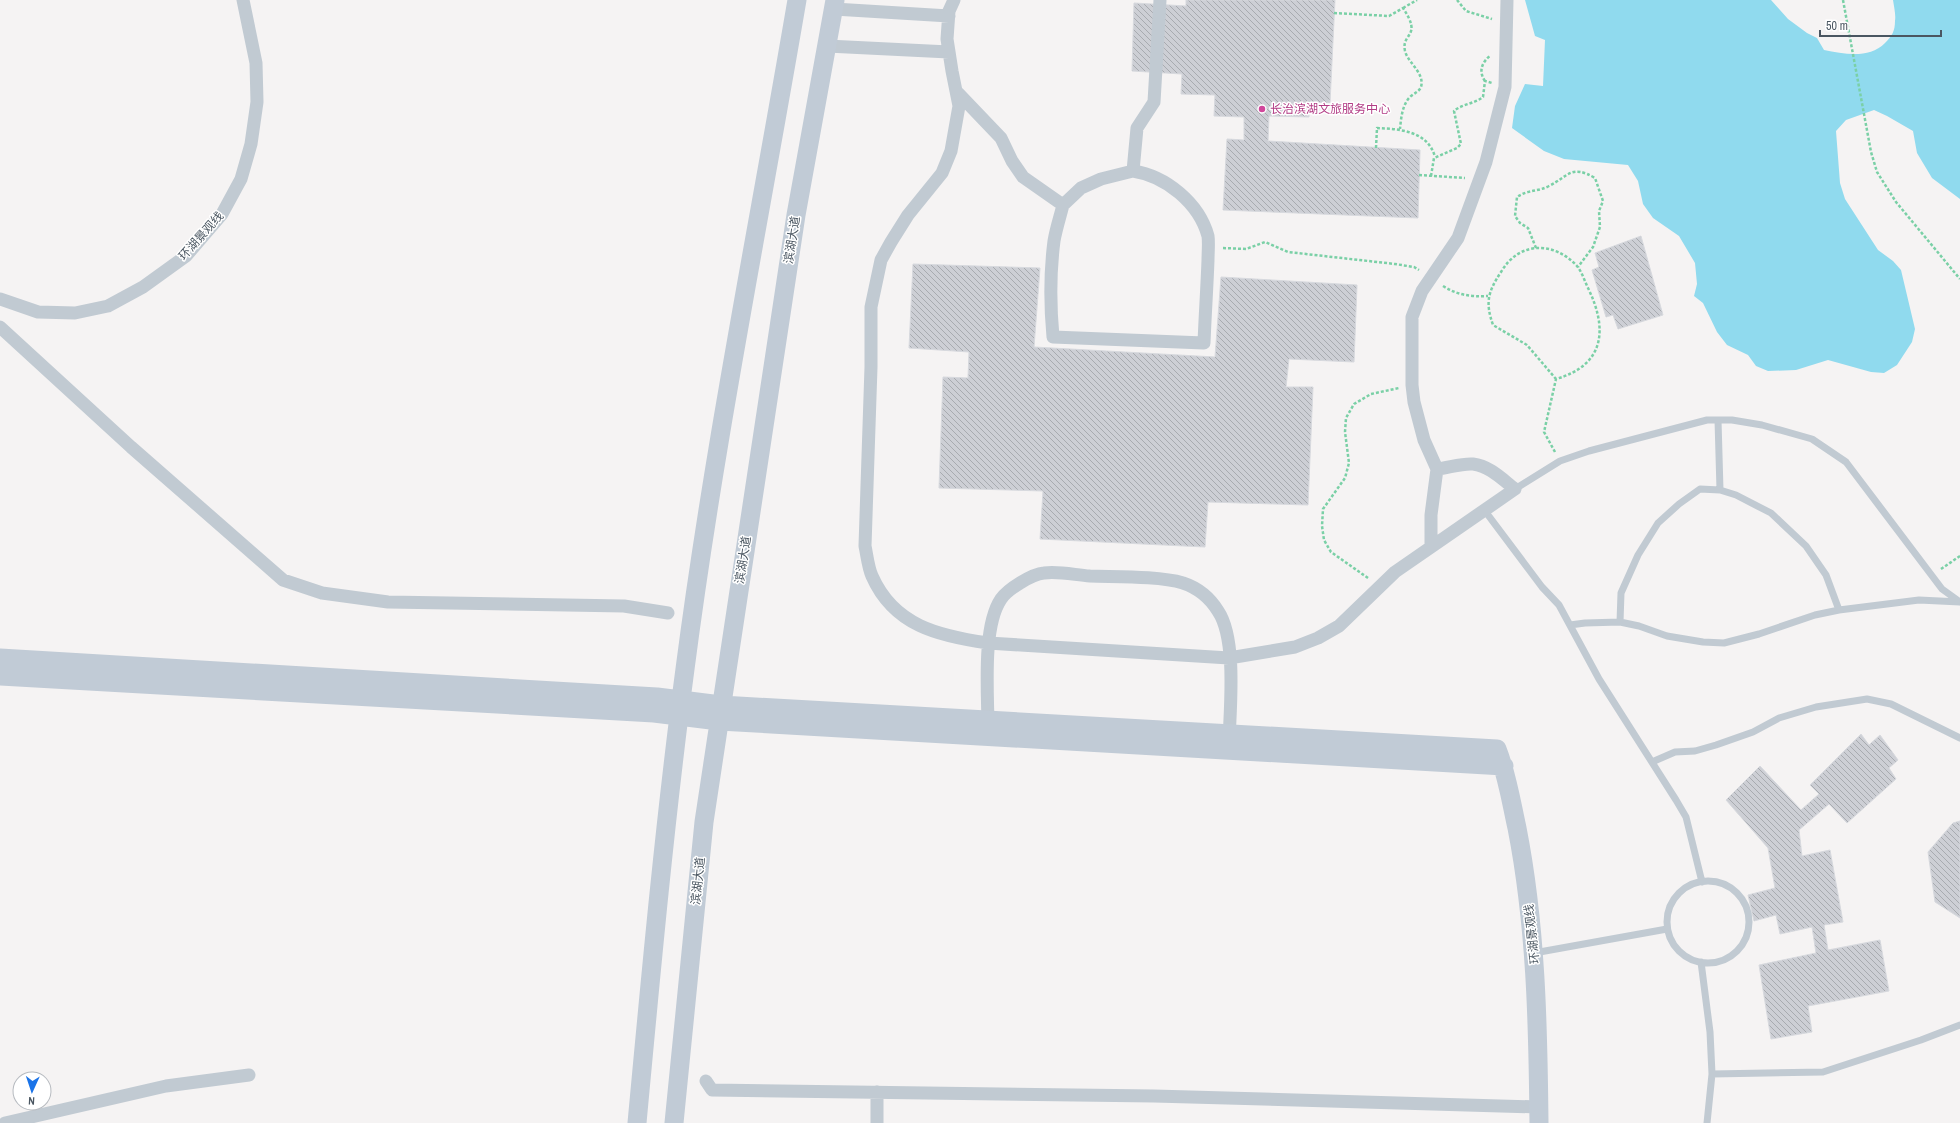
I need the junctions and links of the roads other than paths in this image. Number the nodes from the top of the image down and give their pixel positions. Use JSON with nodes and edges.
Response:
{"nodes":[{"id":1,"x":243,"y":0,"type":"edge"},
{"id":2,"x":797,"y":0,"type":"edge"},
{"id":3,"x":954,"y":0,"type":"edge"},
{"id":4,"x":1160,"y":0,"type":"edge"},
{"id":5,"x":1507,"y":0,"type":"edge"},
{"id":6,"x":834,"y":5,"type":"edge"},
{"id":7,"x":949,"y":16,"type":"junction"},
{"id":8,"x":827,"y":46,"type":"junction"},
{"id":9,"x":949,"y":52,"type":"junction"},
{"id":10,"x":958,"y":93,"type":"junction"},
{"id":11,"x":1133,"y":171,"type":"junction"},
{"id":12,"x":1063,"y":205,"type":"junction"},
{"id":13,"x":0,"y":299,"type":"edge"},
{"id":14,"x":0,"y":327,"type":"edge"},
{"id":15,"x":1718,"y":420,"type":"junction"},
{"id":16,"x":1436,"y":469,"type":"junction"},
{"id":17,"x":1515,"y":490,"type":"junction"},
{"id":18,"x":1720,"y":490,"type":"junction"},
{"id":19,"x":1485,"y":511,"type":"junction"},
{"id":20,"x":1431,"y":547,"type":"junction"},
{"id":21,"x":1960,"y":602,"type":"edge"},
{"id":22,"x":1839,"y":610,"type":"junction"},
{"id":23,"x":668,"y":613,"type":"dead end"},
{"id":24,"x":1620,"y":622,"type":"junction"},
{"id":25,"x":1570,"y":625,"type":"junction"},
{"id":26,"x":988,"y":643,"type":"junction"},
{"id":27,"x":0,"y":658,"type":"edge"},
{"id":28,"x":1229,"y":658,"type":"junction"},
{"id":29,"x":0,"y":676,"type":"edge"},
{"id":30,"x":680,"y":708,"type":"junction"},
{"id":31,"x":720,"y":713,"type":"junction"},
{"id":32,"x":988,"y":728,"type":"junction"},
{"id":33,"x":1960,"y":738,"type":"edge"},
{"id":34,"x":1229,"y":741,"type":"junction"},
{"id":35,"x":1652,"y":762,"type":"junction"},
{"id":36,"x":1702,"y":882,"type":"junction"},
{"id":37,"x":1667,"y":929,"type":"junction"},
{"id":38,"x":1534,"y":953,"type":"junction"},
{"id":39,"x":1701,"y":962,"type":"junction"},
{"id":40,"x":1960,"y":1025,"type":"edge"},
{"id":41,"x":1712,"y":1074,"type":"junction"},
{"id":42,"x":249,"y":1075,"type":"dead end"},
{"id":43,"x":706,"y":1081,"type":"dead end"},
{"id":44,"x":877,"y":1092,"type":"junction"},
{"id":45,"x":1539,"y":1115,"type":"edge"},
{"id":46,"x":5,"y":1123,"type":"edge"},
{"id":47,"x":637,"y":1123,"type":"edge"},
{"id":48,"x":674,"y":1123,"type":"edge"},
{"id":49,"x":877,"y":1123,"type":"edge"},
{"id":50,"x":1707,"y":1123,"type":"edge"}],
"edges":[{"from":1,"to":13,"type":"street","name":"环湖景观线"},
{"from":2,"to":30,"type":"street"},
{"from":3,"to":7,"type":"street"},
{"from":4,"to":11,"type":"street"},
{"from":5,"to":16,"type":"street"},
{"from":6,"to":7,"type":"street"},
{"from":6,"to":8,"type":"street","name":"滨湖大道"},
{"from":7,"to":9,"type":"street"},
{"from":8,"to":9,"type":"street"},
{"from":8,"to":31,"type":"street","name":"滨湖大道"},
{"from":9,"to":10,"type":"street"},
{"from":10,"to":12,"type":"street"},
{"from":10,"to":26,"type":"street"},
{"from":11,"to":12,"type":"street"},
{"from":11,"to":12,"type":"street"},
{"from":14,"to":23,"type":"street"},
{"from":15,"to":17,"type":"lane"},
{"from":15,"to":18,"type":"lane"},
{"from":15,"to":21,"type":"lane"},
{"from":16,"to":17,"type":"street"},
{"from":16,"to":20,"type":"street"},
{"from":17,"to":19,"type":"street"},
{"from":18,"to":22,"type":"lane"},
{"from":18,"to":24,"type":"lane"},
{"from":19,"to":20,"type":"street"},
{"from":19,"to":25,"type":"lane"},
{"from":20,"to":28,"type":"street"},
{"from":21,"to":22,"type":"lane"},
{"from":22,"to":24,"type":"lane"},
{"from":24,"to":25,"type":"lane"},
{"from":25,"to":35,"type":"lane"},
{"from":26,"to":28,"type":"street"},
{"from":26,"to":28,"type":"street"},
{"from":26,"to":32,"type":"street"},
{"from":27,"to":30,"type":"street"},
{"from":28,"to":34,"type":"street"},
{"from":29,"to":30,"type":"street"},
{"from":30,"to":31,"type":"street"},
{"from":30,"to":47,"type":"street"},
{"from":31,"to":32,"type":"street"},
{"from":31,"to":48,"type":"street","name":"滨湖大道"},
{"from":32,"to":34,"type":"street"},
{"from":33,"to":35,"type":"lane"},
{"from":34,"to":38,"type":"street","name":"环湖景观线"},
{"from":35,"to":36,"type":"lane"},
{"from":36,"to":37,"type":"lane"},
{"from":36,"to":39,"type":"lane"},
{"from":37,"to":38,"type":"lane"},
{"from":37,"to":39,"type":"lane"},
{"from":38,"to":45,"type":"street","name":"环湖景观线"},
{"from":39,"to":41,"type":"lane"},
{"from":40,"to":41,"type":"lane"},
{"from":41,"to":50,"type":"lane"},
{"from":42,"to":46,"type":"street"},
{"from":43,"to":44,"type":"street"},
{"from":44,"to":45,"type":"street"},
{"from":44,"to":49,"type":"street"}]}
